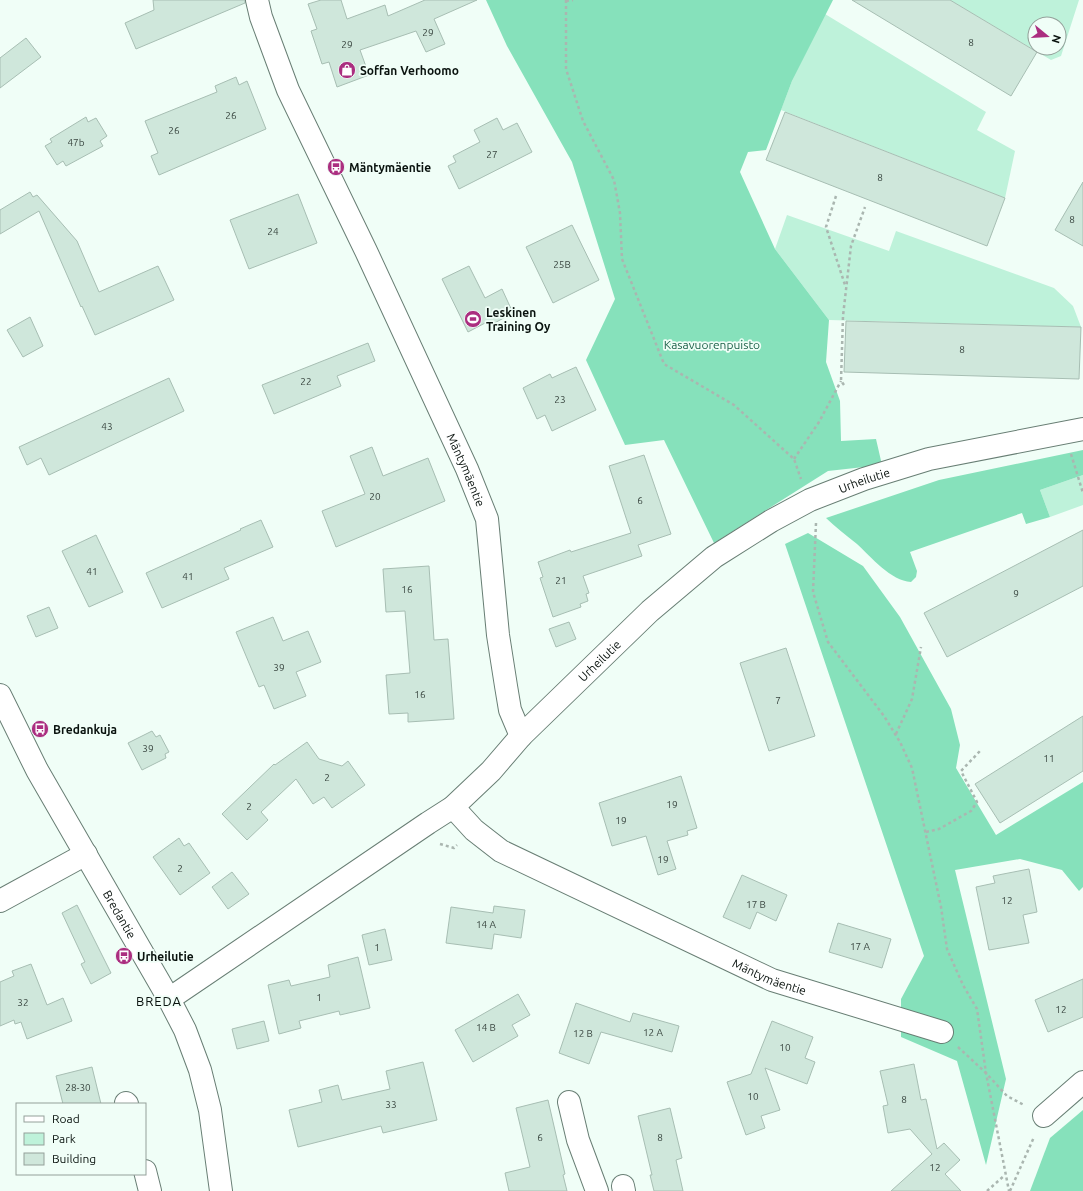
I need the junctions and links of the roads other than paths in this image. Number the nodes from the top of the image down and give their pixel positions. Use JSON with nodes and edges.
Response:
{"nodes":[{"id":1,"x":257,"y":0,"type":"edge"},
{"id":2,"x":1083,"y":429,"type":"edge"},
{"id":3,"x":0,"y":695,"type":"edge"},
{"id":4,"x":522,"y":736,"type":"junction"},
{"id":5,"x":453,"y":807,"type":"junction"},
{"id":6,"x":86,"y":854,"type":"junction"},
{"id":7,"x":0,"y":901,"type":"edge"},
{"id":8,"x":169,"y":999,"type":"junction"},
{"id":9,"x":942,"y":1032,"type":"road end"},
{"id":10,"x":1083,"y":1082,"type":"edge"},
{"id":11,"x":569,"y":1102,"type":"dead end"},
{"id":12,"x":1044,"y":1116,"type":"road end"},
{"id":13,"x":146,"y":1175,"type":"edge"},
{"id":14,"x":150,"y":1191,"type":"edge"},
{"id":15,"x":221,"y":1191,"type":"edge"},
{"id":16,"x":597,"y":1191,"type":"edge"}],
"edges":[{"from":1,"to":4,"type":"street","name":"Mäntymäentie"},
{"from":2,"to":4,"type":"street","name":"Urheilutie"},
{"from":3,"to":6,"type":"street","name":"Bredantie"},
{"from":4,"to":5,"type":"street","name":"Urheilutie"},
{"from":5,"to":8,"type":"street","name":"Urheilutie"},
{"from":5,"to":9,"type":"street","name":"Mäntymäentie"},
{"from":6,"to":7,"type":"street"},
{"from":6,"to":8,"type":"street","name":"Bredantie"},
{"from":8,"to":15,"type":"street","name":"Bredantie"},
{"from":10,"to":12,"type":"street"},
{"from":11,"to":16,"type":"street"},
{"from":13,"to":14,"type":"street"}]}
